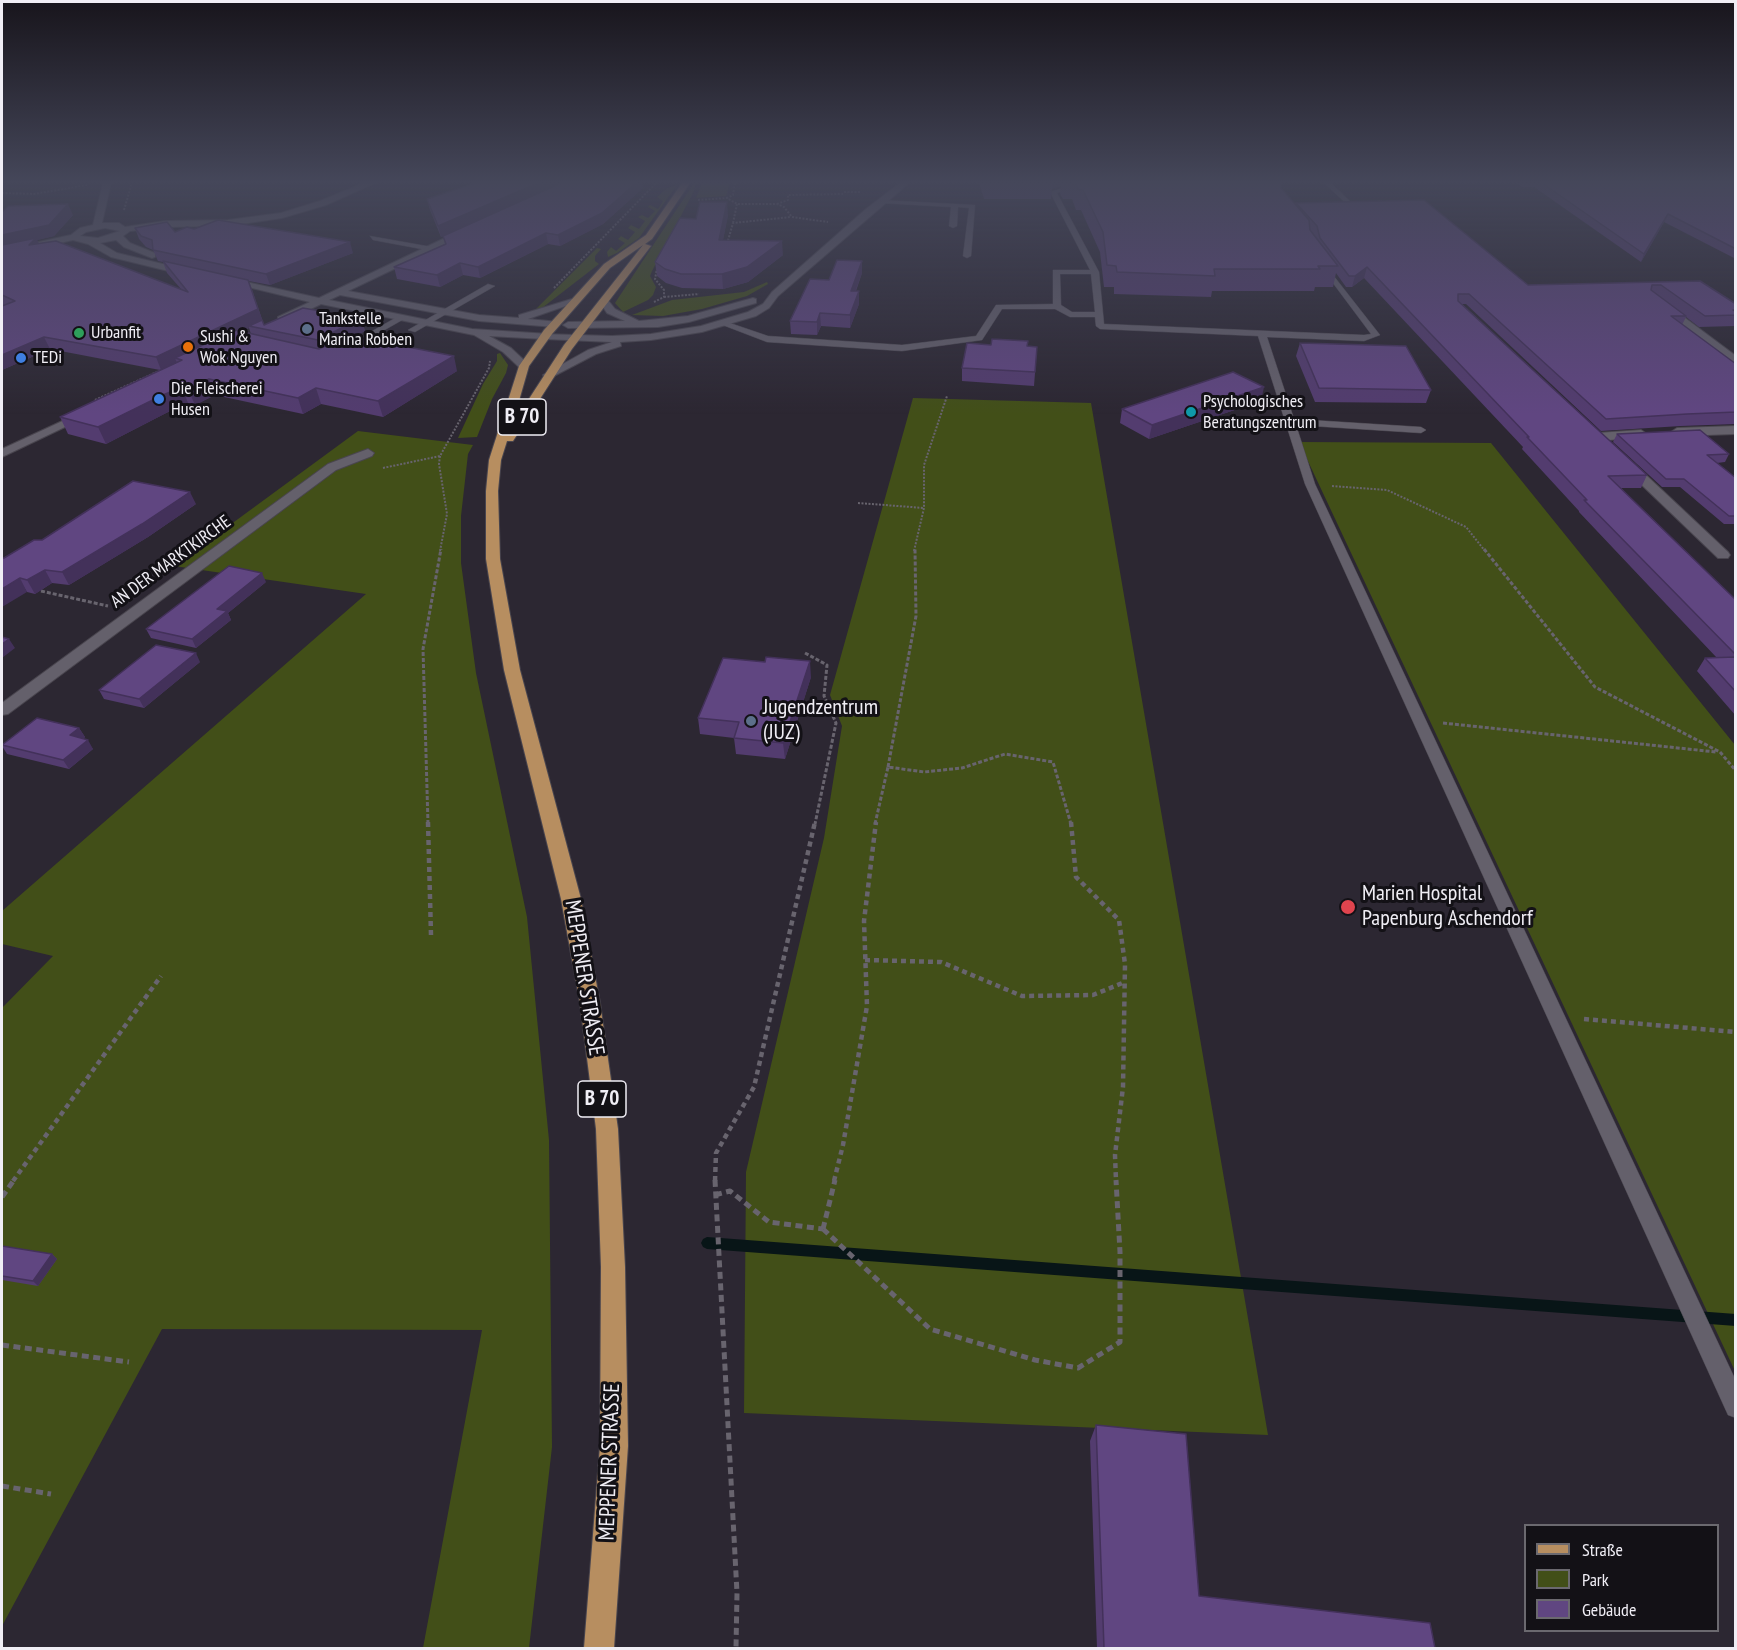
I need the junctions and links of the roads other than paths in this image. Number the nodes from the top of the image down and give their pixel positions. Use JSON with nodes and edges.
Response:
{"nodes":[{"id":1,"x":140,"y":260,"type":"edge"},
{"id":2,"x":166,"y":260,"type":"edge"},
{"id":3,"x":408,"y":260,"type":"edge"},
{"id":4,"x":616,"y":260,"type":"edge"},
{"id":5,"x":636,"y":260,"type":"edge"},
{"id":6,"x":814,"y":260,"type":"edge"},
{"id":7,"x":1089,"y":260,"type":"edge"},
{"id":8,"x":1319,"y":260,"type":"edge"},
{"id":9,"x":1095,"y":272,"type":"junction"},
{"id":10,"x":491,"y":286,"type":"dead end"},
{"id":11,"x":339,"y":292,"type":"junction"},
{"id":12,"x":775,"y":294,"type":"junction"},
{"id":13,"x":1652,"y":299,"type":"edge"},
{"id":14,"x":575,"y":301,"type":"junction"},
{"id":15,"x":604,"y":301,"type":"junction"},
{"id":16,"x":319,"y":302,"type":"junction"},
{"id":17,"x":1057,"y":306,"type":"junction"},
{"id":18,"x":444,"y":312,"type":"junction"},
{"id":19,"x":1098,"y":315,"type":"junction"},
{"id":20,"x":400,"y":319,"type":"junction"},
{"id":21,"x":501,"y":321,"type":"junction"},
{"id":22,"x":274,"y":323,"type":"edge"},
{"id":23,"x":423,"y":324,"type":"junction"},
{"id":24,"x":555,"y":324,"type":"junction"},
{"id":25,"x":724,"y":324,"type":"junction"},
{"id":26,"x":587,"y":325,"type":"junction"},
{"id":27,"x":643,"y":325,"type":"junction"},
{"id":28,"x":412,"y":330,"type":"dead end"},
{"id":29,"x":472,"y":332,"type":"junction"},
{"id":30,"x":1262,"y":334,"type":"junction"},
{"id":31,"x":545,"y":336,"type":"junction"},
{"id":32,"x":578,"y":338,"type":"junction"},
{"id":33,"x":633,"y":339,"type":"junction"},
{"id":34,"x":342,"y":351,"type":"edge"},
{"id":35,"x":1736,"y":361,"type":"edge"},
{"id":36,"x":524,"y":366,"type":"junction"},
{"id":37,"x":548,"y":375,"type":"junction"},
{"id":38,"x":93,"y":405,"type":"edge"},
{"id":39,"x":1290,"y":422,"type":"junction"},
{"id":40,"x":1736,"y":429,"type":"edge"},
{"id":41,"x":1421,"y":430,"type":"dead end"},
{"id":42,"x":2,"y":453,"type":"edge"},
{"id":43,"x":368,"y":453,"type":"dead end"},
{"id":44,"x":495,"y":460,"type":"junction"},
{"id":45,"x":1723,"y":555,"type":"dead end"},
{"id":46,"x":2,"y":710,"type":"edge"},
{"id":47,"x":1736,"y":1407,"type":"edge"},
{"id":48,"x":599,"y":1648,"type":"edge"}],
"edges":[{"from":1,"to":2,"type":"street"},
{"from":3,"to":11,"type":"street"},
{"from":4,"to":14,"type":"main road","name":"MEPPENER STRASSE","number":"B 70"},
{"from":5,"to":15,"type":"main road","name":"MEPPENER STRASSE","number":"B 70"},
{"from":6,"to":12,"type":"street"},
{"from":7,"to":9,"type":"lane"},
{"from":8,"to":30,"type":"lane"},
{"from":9,"to":17,"type":"lane"},
{"from":9,"to":19,"type":"lane"},
{"from":10,"to":18,"type":"lane"},
{"from":11,"to":16,"type":"street"},
{"from":11,"to":16,"type":"street"},
{"from":11,"to":18,"type":"street"},
{"from":12,"to":25,"type":"street"},
{"from":12,"to":27,"type":"street"},
{"from":13,"to":35,"type":"street"},
{"from":14,"to":21,"type":"street"},
{"from":14,"to":24,"type":"main road","name":"MEPPENER STRASSE","number":"B 70"},
{"from":15,"to":26,"type":"main road","name":"MEPPENER STRASSE","number":"B 70"},
{"from":15,"to":27,"type":"street"},
{"from":16,"to":20,"type":"street"},
{"from":16,"to":22,"type":"street"},
{"from":17,"to":19,"type":"lane"},
{"from":17,"to":25,"type":"lane"},
{"from":18,"to":21,"type":"street"},
{"from":18,"to":23,"type":"lane"},
{"from":19,"to":30,"type":"lane"},
{"from":20,"to":23,"type":"street"},
{"from":20,"to":34,"type":"lane"},
{"from":21,"to":24,"type":"street"},
{"from":23,"to":28,"type":"lane"},
{"from":23,"to":29,"type":"street"},
{"from":24,"to":26,"type":"street"},
{"from":24,"to":31,"type":"main road","name":"MEPPENER STRASSE","number":"B 70"},
{"from":25,"to":33,"type":"street"},
{"from":26,"to":27,"type":"street"},
{"from":26,"to":32,"type":"main road","name":"MEPPENER STRASSE","number":"B 70"},
{"from":29,"to":31,"type":"street"},
{"from":29,"to":36,"type":"street","number":"B 70"},
{"from":30,"to":39,"type":"lane"},
{"from":31,"to":32,"type":"street"},
{"from":31,"to":36,"type":"main road","name":"MEPPENER STRASSE","number":"B 70"},
{"from":32,"to":33,"type":"street"},
{"from":32,"to":37,"type":"main road","name":"MEPPENER STRASSE","number":"B 70"},
{"from":33,"to":37,"type":"street","number":"B 70"},
{"from":36,"to":44,"type":"main road","name":"MEPPENER STRASSE","number":"B 70"},
{"from":37,"to":44,"type":"main road","name":"MEPPENER STRASSE","number":"B 70"},
{"from":38,"to":42,"type":"street"},
{"from":39,"to":41,"type":"lane"},
{"from":39,"to":47,"type":"lane"},
{"from":40,"to":45,"type":"street"},
{"from":43,"to":46,"type":"street","name":"AN DER MARKTKIRCHE"},
{"from":44,"to":48,"type":"main road","name":"MEPPENER STRASSE","number":"B 70"}]}
